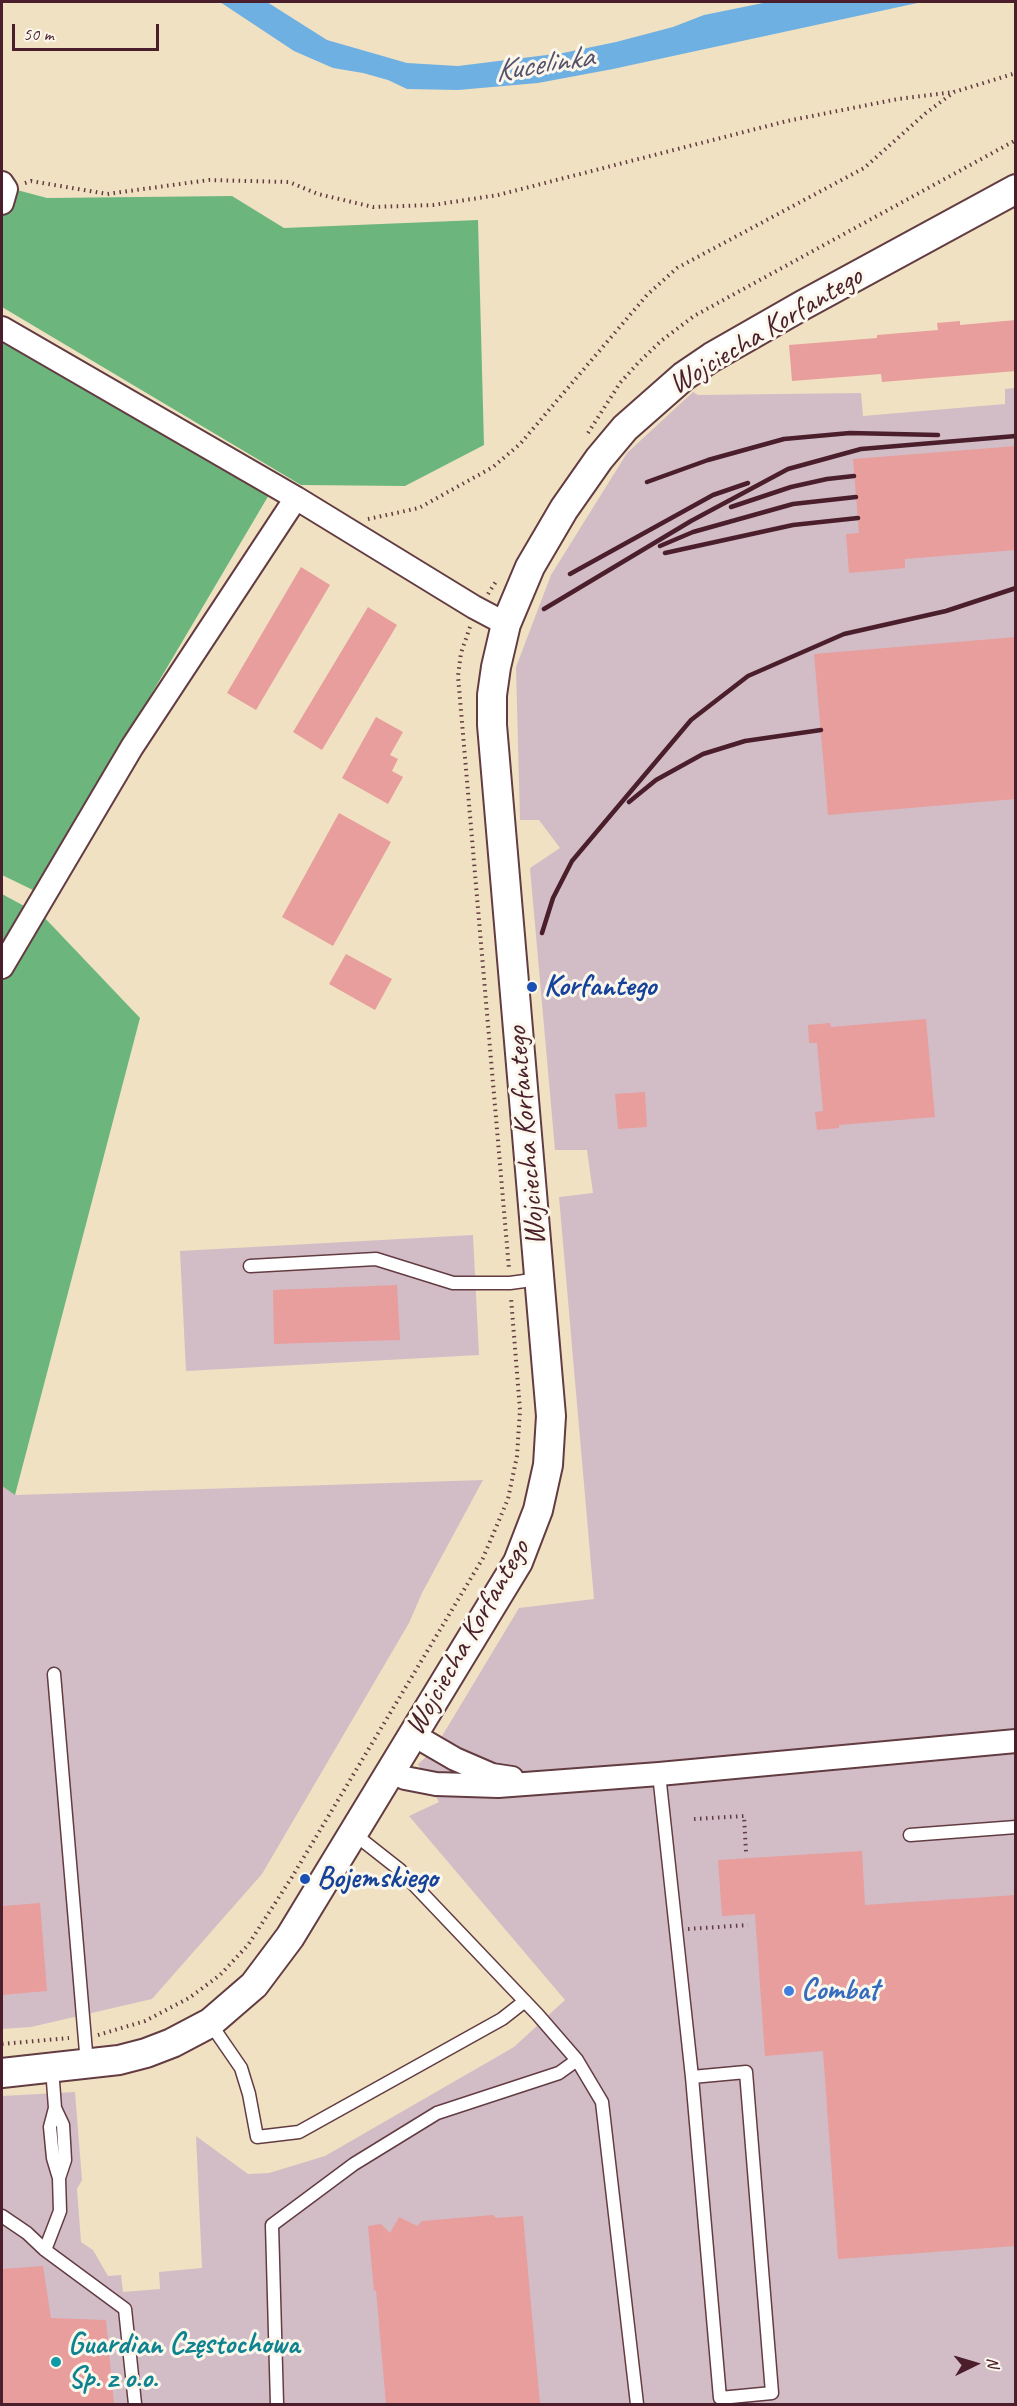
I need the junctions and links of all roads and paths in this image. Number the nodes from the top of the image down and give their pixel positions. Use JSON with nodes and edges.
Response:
{"nodes":[{"id":1,"x":1016,"y":73,"type":"edge"},
{"id":2,"x":954,"y":92,"type":"junction"},
{"id":3,"x":1016,"y":140,"type":"edge"},
{"id":4,"x":1016,"y":189,"type":"edge"},
{"id":5,"x":3,"y":191,"type":"edge"},
{"id":6,"x":2,"y":328,"type":"edge"},
{"id":7,"x":584,"y":439,"type":"dead end"},
{"id":8,"x":296,"y":498,"type":"junction"},
{"id":9,"x":339,"y":525,"type":"junction"},
{"id":10,"x":502,"y":572,"type":"dead end"},
{"id":11,"x":479,"y":610,"type":"junction"},
{"id":12,"x":506,"y":624,"type":"junction"},
{"id":13,"x":2,"y":968,"type":"edge"},
{"id":14,"x":250,"y":1266,"type":"dead end"},
{"id":15,"x":539,"y":1280,"type":"junction"},
{"id":16,"x":510,"y":1283,"type":"junction"},
{"id":17,"x":54,"y":1674,"type":"dead end"},
{"id":18,"x":412,"y":1734,"type":"junction"},
{"id":19,"x":1016,"y":1741,"type":"edge"},
{"id":20,"x":390,"y":1771,"type":"junction"},
{"id":21,"x":659,"y":1774,"type":"junction"},
{"id":22,"x":537,"y":1782,"type":"junction"},
{"id":23,"x":694,"y":1819,"type":"dead end"},
{"id":24,"x":1016,"y":1827,"type":"edge"},
{"id":25,"x":353,"y":1833,"type":"junction"},
{"id":26,"x":910,"y":1834,"type":"dead end"},
{"id":27,"x":746,"y":1852,"type":"dead end"},
{"id":28,"x":748,"y":1925,"type":"dead end"},
{"id":29,"x":676,"y":1930,"type":"junction"},
{"id":30,"x":525,"y":2001,"type":"junction"},
{"id":31,"x":210,"y":2023,"type":"junction"},
{"id":32,"x":2,"y":2044,"type":"edge"},
{"id":33,"x":87,"y":2050,"type":"junction"},
{"id":34,"x":577,"y":2060,"type":"junction"},
{"id":35,"x":52,"y":2068,"type":"junction"},
{"id":36,"x":2,"y":2073,"type":"edge"},
{"id":37,"x":692,"y":2077,"type":"junction"},
{"id":38,"x":2,"y":2216,"type":"edge"},
{"id":39,"x":45,"y":2250,"type":"junction"},
{"id":40,"x":135,"y":2404,"type":"edge"},
{"id":41,"x":277,"y":2404,"type":"edge"},
{"id":42,"x":637,"y":2404,"type":"edge"}],
"edges":[{"from":1,"to":2,"type":"path"},
{"from":2,"to":5,"type":"path"},
{"from":2,"to":9,"type":"path"},
{"from":3,"to":7,"type":"path"},
{"from":4,"to":12,"type":"street","name":"Wojciecha Korfantego"},
{"from":6,"to":8,"type":"street"},
{"from":8,"to":9,"type":"street"},
{"from":8,"to":13,"type":"street"},
{"from":9,"to":11,"type":"street"},
{"from":10,"to":11,"type":"path"},
{"from":11,"to":12,"type":"street"},
{"from":11,"to":16,"type":"path"},
{"from":12,"to":15,"type":"street","name":"Wojciecha Korfantego"},
{"from":14,"to":16,"type":"lane"},
{"from":15,"to":16,"type":"lane"},
{"from":15,"to":18,"type":"street","name":"Wojciecha Korfantego"},
{"from":16,"to":33,"type":"path"},
{"from":17,"to":33,"type":"lane"},
{"from":18,"to":20,"type":"street","name":"Wojciecha Korfantego"},
{"from":18,"to":22,"type":"street"},
{"from":19,"to":21,"type":"street"},
{"from":20,"to":22,"type":"street"},
{"from":20,"to":25,"type":"street","name":"Wojciecha Korfantego"},
{"from":21,"to":22,"type":"street"},
{"from":21,"to":29,"type":"lane"},
{"from":23,"to":27,"type":"path"},
{"from":24,"to":26,"type":"lane"},
{"from":25,"to":30,"type":"lane"},
{"from":25,"to":31,"type":"street","name":"Wojciecha Korfantego"},
{"from":28,"to":29,"type":"path"},
{"from":29,"to":37,"type":"lane"},
{"from":30,"to":31,"type":"lane"},
{"from":30,"to":34,"type":"lane"},
{"from":31,"to":33,"type":"street","name":"Wojciecha Korfantego"},
{"from":32,"to":33,"type":"path"},
{"from":33,"to":35,"type":"street","name":"Wojciecha Korfantego"},
{"from":34,"to":41,"type":"lane"},
{"from":34,"to":42,"type":"lane"},
{"from":35,"to":36,"type":"street","name":"Wojciecha Korfantego"},
{"from":35,"to":39,"type":"lane"},
{"from":37,"to":37,"type":"lane"},
{"from":38,"to":39,"type":"lane"},
{"from":39,"to":40,"type":"lane"}]}
